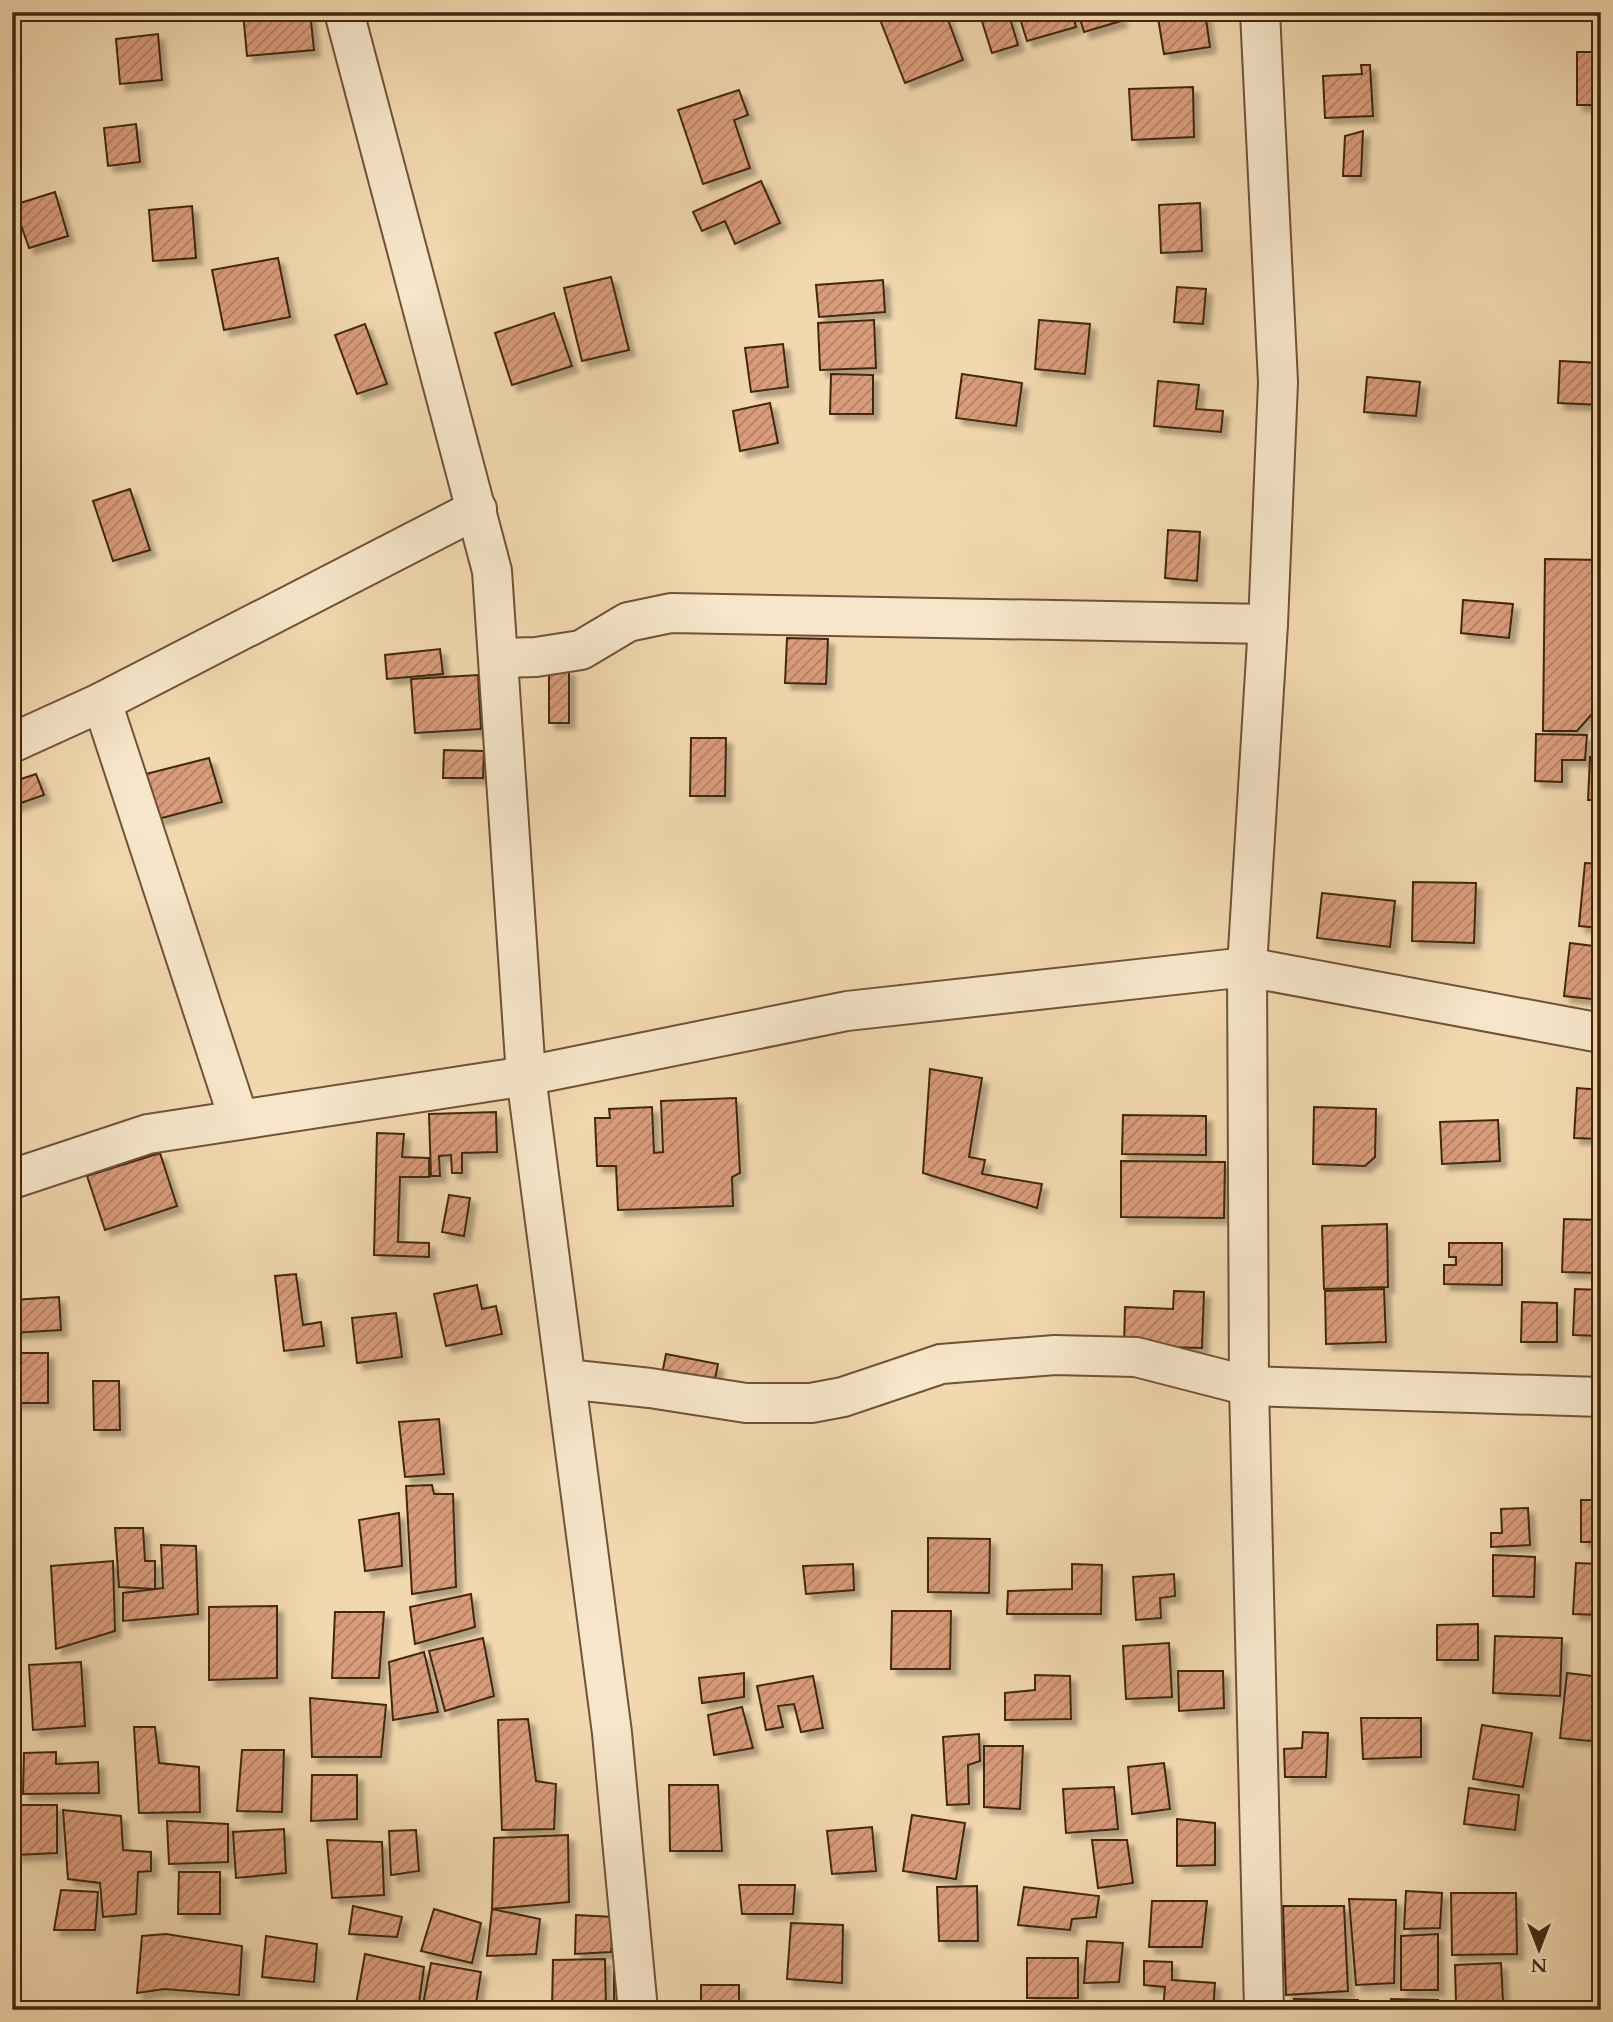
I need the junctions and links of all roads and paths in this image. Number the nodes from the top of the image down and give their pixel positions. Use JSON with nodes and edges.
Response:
{"nodes":[{"id":1,"x":344,"y":12,"type":"edge"},
{"id":2,"x":1260,"y":12,"type":"edge"},
{"id":3,"x":477,"y":509,"type":"junction"},
{"id":4,"x":1268,"y":625,"type":"junction"},
{"id":5,"x":498,"y":658,"type":"junction"},
{"id":6,"x":102,"y":702,"type":"junction"},
{"id":7,"x":12,"y":743,"type":"edge"},
{"id":8,"x":1247,"y":967,"type":"junction"},
{"id":9,"x":1601,"y":1033,"type":"edge"},
{"id":10,"x":526,"y":1076,"type":"junction"},
{"id":11,"x":239,"y":1120,"type":"junction"},
{"id":12,"x":12,"y":1179,"type":"edge"},
{"id":13,"x":566,"y":1379,"type":"junction"},
{"id":14,"x":1250,"y":1386,"type":"junction"},
{"id":15,"x":1601,"y":1397,"type":"edge"},
{"id":16,"x":638,"y":2010,"type":"edge"},
{"id":17,"x":1264,"y":2010,"type":"edge"}],
"edges":[{"from":1,"to":3,"type":"street"},
{"from":2,"to":4,"type":"street"},
{"from":3,"to":5,"type":"street"},
{"from":3,"to":6,"type":"street"},
{"from":4,"to":5,"type":"street"},
{"from":4,"to":8,"type":"street"},
{"from":5,"to":10,"type":"street"},
{"from":6,"to":7,"type":"street"},
{"from":6,"to":11,"type":"street"},
{"from":8,"to":9,"type":"street"},
{"from":8,"to":10,"type":"street"},
{"from":8,"to":14,"type":"street"},
{"from":10,"to":11,"type":"street"},
{"from":10,"to":13,"type":"street"},
{"from":11,"to":12,"type":"street"},
{"from":13,"to":14,"type":"street"},
{"from":13,"to":16,"type":"street"},
{"from":14,"to":15,"type":"street"},
{"from":14,"to":17,"type":"street"}]}
